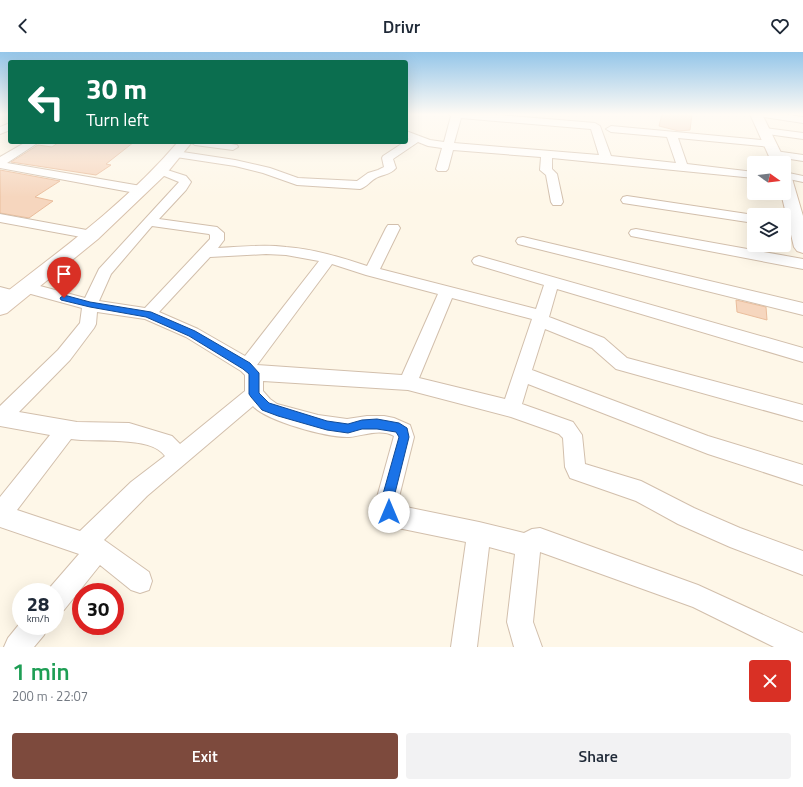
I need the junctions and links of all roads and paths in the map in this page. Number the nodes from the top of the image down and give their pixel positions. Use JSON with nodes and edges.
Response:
{"nodes":[{"id":1,"x":425,"y":142,"type":"edge"},
{"id":2,"x":449,"y":142,"type":"edge"},
{"id":3,"x":600,"y":142,"type":"edge"},
{"id":4,"x":674,"y":142,"type":"edge"},
{"id":5,"x":711,"y":142,"type":"edge"},
{"id":6,"x":770,"y":142,"type":"edge"},
{"id":7,"x":31,"y":144,"type":"edge"},
{"id":8,"x":210,"y":144,"type":"edge"},
{"id":9,"x":403,"y":144,"type":"edge"},
{"id":10,"x":408,"y":144,"type":"edge"},
{"id":11,"x":448,"y":146,"type":"junction"},
{"id":12,"x":233,"y":147,"type":"dead end"},
{"id":13,"x":181,"y":148,"type":"edge"},
{"id":14,"x":546,"y":154,"type":"junction"},
{"id":15,"x":775,"y":154,"type":"edge"},
{"id":16,"x":803,"y":158,"type":"edge"},
{"id":17,"x":606,"y":159,"type":"junction"},
{"id":18,"x":0,"y":162,"type":"edge"},
{"id":19,"x":683,"y":168,"type":"junction"},
{"id":20,"x":442,"y":169,"type":"dead end"},
{"id":21,"x":398,"y":170,"type":"dead end"},
{"id":22,"x":161,"y":171,"type":"junction"},
{"id":23,"x":747,"y":174,"type":"edge"},
{"id":24,"x":791,"y":176,"type":"edge"},
{"id":25,"x":803,"y":179,"type":"edge"},
{"id":26,"x":141,"y":190,"type":"junction"},
{"id":27,"x":627,"y":200,"type":"dead end"},
{"id":28,"x":557,"y":202,"type":"dead end"},
{"id":29,"x":0,"y":218,"type":"edge"},
{"id":30,"x":747,"y":218,"type":"edge"},
{"id":31,"x":150,"y":222,"type":"junction"},
{"id":32,"x":791,"y":224,"type":"edge"},
{"id":33,"x":393,"y":228,"type":"dead end"},
{"id":34,"x":636,"y":233,"type":"dead end"},
{"id":35,"x":92,"y":235,"type":"junction"},
{"id":36,"x":523,"y":241,"type":"dead end"},
{"id":37,"x":803,"y":247,"type":"edge"},
{"id":38,"x":206,"y":253,"type":"junction"},
{"id":39,"x":329,"y":258,"type":"junction"},
{"id":40,"x":479,"y":261,"type":"dead end"},
{"id":41,"x":803,"y":264,"type":"edge"},
{"id":42,"x":371,"y":272,"type":"junction"},
{"id":43,"x":552,"y":282,"type":"junction"},
{"id":44,"x":447,"y":291,"type":"junction"},
{"id":45,"x":13,"y":292,"type":"edge"},
{"id":46,"x":90,"y":304,"type":"junction"},
{"id":47,"x":0,"y":308,"type":"edge"},
{"id":48,"x":803,"y":309,"type":"edge"},
{"id":49,"x":148,"y":314,"type":"junction"},
{"id":50,"x":541,"y":318,"type":"junction"},
{"id":51,"x":803,"y":355,"type":"edge"},
{"id":52,"x":250,"y":370,"type":"junction"},
{"id":53,"x":523,"y":374,"type":"junction"},
{"id":54,"x":408,"y":383,"type":"junction"},
{"id":55,"x":254,"y":394,"type":"junction"},
{"id":56,"x":511,"y":409,"type":"junction"},
{"id":57,"x":803,"y":413,"type":"edge"},
{"id":58,"x":0,"y":417,"type":"edge"},
{"id":59,"x":67,"y":429,"type":"junction"},
{"id":60,"x":176,"y":460,"type":"junction"},
{"id":61,"x":803,"y":476,"type":"edge"},
{"id":62,"x":0,"y":515,"type":"edge"},
{"id":63,"x":479,"y":534,"type":"junction"},
{"id":64,"x":528,"y":546,"type":"junction"},
{"id":65,"x":91,"y":547,"type":"junction"},
{"id":66,"x":803,"y":563,"type":"edge"},
{"id":67,"x":140,"y":581,"type":"dead end"},
{"id":68,"x":64,"y":588,"type":"edge"},
{"id":69,"x":27,"y":635,"type":"edge"},
{"id":70,"x":17,"y":647,"type":"edge"},
{"id":71,"x":464,"y":647,"type":"edge"},
{"id":72,"x":529,"y":647,"type":"edge"},
{"id":73,"x":803,"y":647,"type":"edge"}],
"edges":[{"from":1,"to":11,"type":"street"},
{"from":2,"to":11,"type":"street"},
{"from":3,"to":17,"type":"street"},
{"from":4,"to":19,"type":"street"},
{"from":5,"to":15,"type":"street"},
{"from":6,"to":15,"type":"street"},
{"from":7,"to":18,"type":"street"},
{"from":8,"to":12,"type":"street"},
{"from":9,"to":13,"type":"street"},
{"from":10,"to":21,"type":"street"},
{"from":11,"to":14,"type":"street"},
{"from":11,"to":20,"type":"street"},
{"from":13,"to":22,"type":"street"},
{"from":14,"to":17,"type":"street"},
{"from":14,"to":28,"type":"street"},
{"from":15,"to":16,"type":"street"},
{"from":17,"to":19,"type":"street"},
{"from":18,"to":26,"type":"street"},
{"from":19,"to":23,"type":"street"},
{"from":22,"to":26,"type":"street"},
{"from":22,"to":31,"type":"street"},
{"from":24,"to":25,"type":"street"},
{"from":26,"to":35,"type":"street"},
{"from":27,"to":30,"type":"street"},
{"from":29,"to":35,"type":"street"},
{"from":31,"to":38,"type":"street"},
{"from":31,"to":46,"type":"street"},
{"from":32,"to":37,"type":"street"},
{"from":33,"to":42,"type":"street"},
{"from":34,"to":41,"type":"street"},
{"from":35,"to":45,"type":"street"},
{"from":36,"to":48,"type":"street"},
{"from":38,"to":39,"type":"street"},
{"from":38,"to":49,"type":"street"},
{"from":39,"to":42,"type":"street"},
{"from":39,"to":52,"type":"street"},
{"from":40,"to":43,"type":"street"},
{"from":42,"to":44,"type":"street"},
{"from":43,"to":50,"type":"street"},
{"from":43,"to":51,"type":"street"},
{"from":44,"to":50,"type":"street"},
{"from":44,"to":54,"type":"street"},
{"from":45,"to":46,"type":"street"},
{"from":45,"to":47,"type":"street"},
{"from":46,"to":49,"type":"street"},
{"from":46,"to":58,"type":"street"},
{"from":49,"to":52,"type":"street"},
{"from":50,"to":53,"type":"street"},
{"from":50,"to":57,"type":"street"},
{"from":52,"to":54,"type":"street"},
{"from":52,"to":55,"type":"street"},
{"from":53,"to":56,"type":"street"},
{"from":53,"to":61,"type":"street"},
{"from":54,"to":56,"type":"street"},
{"from":55,"to":60,"type":"street"},
{"from":55,"to":63,"type":"street"},
{"from":56,"to":66,"type":"street"},
{"from":58,"to":59,"type":"street"},
{"from":59,"to":60,"type":"street"},
{"from":59,"to":62,"type":"street"},
{"from":60,"to":65,"type":"street"},
{"from":62,"to":65,"type":"street"},
{"from":63,"to":64,"type":"street"},
{"from":63,"to":71,"type":"street"},
{"from":64,"to":72,"type":"street"},
{"from":64,"to":73,"type":"street"},
{"from":65,"to":67,"type":"street"},
{"from":65,"to":68,"type":"street"},
{"from":69,"to":70,"type":"street"}]}
